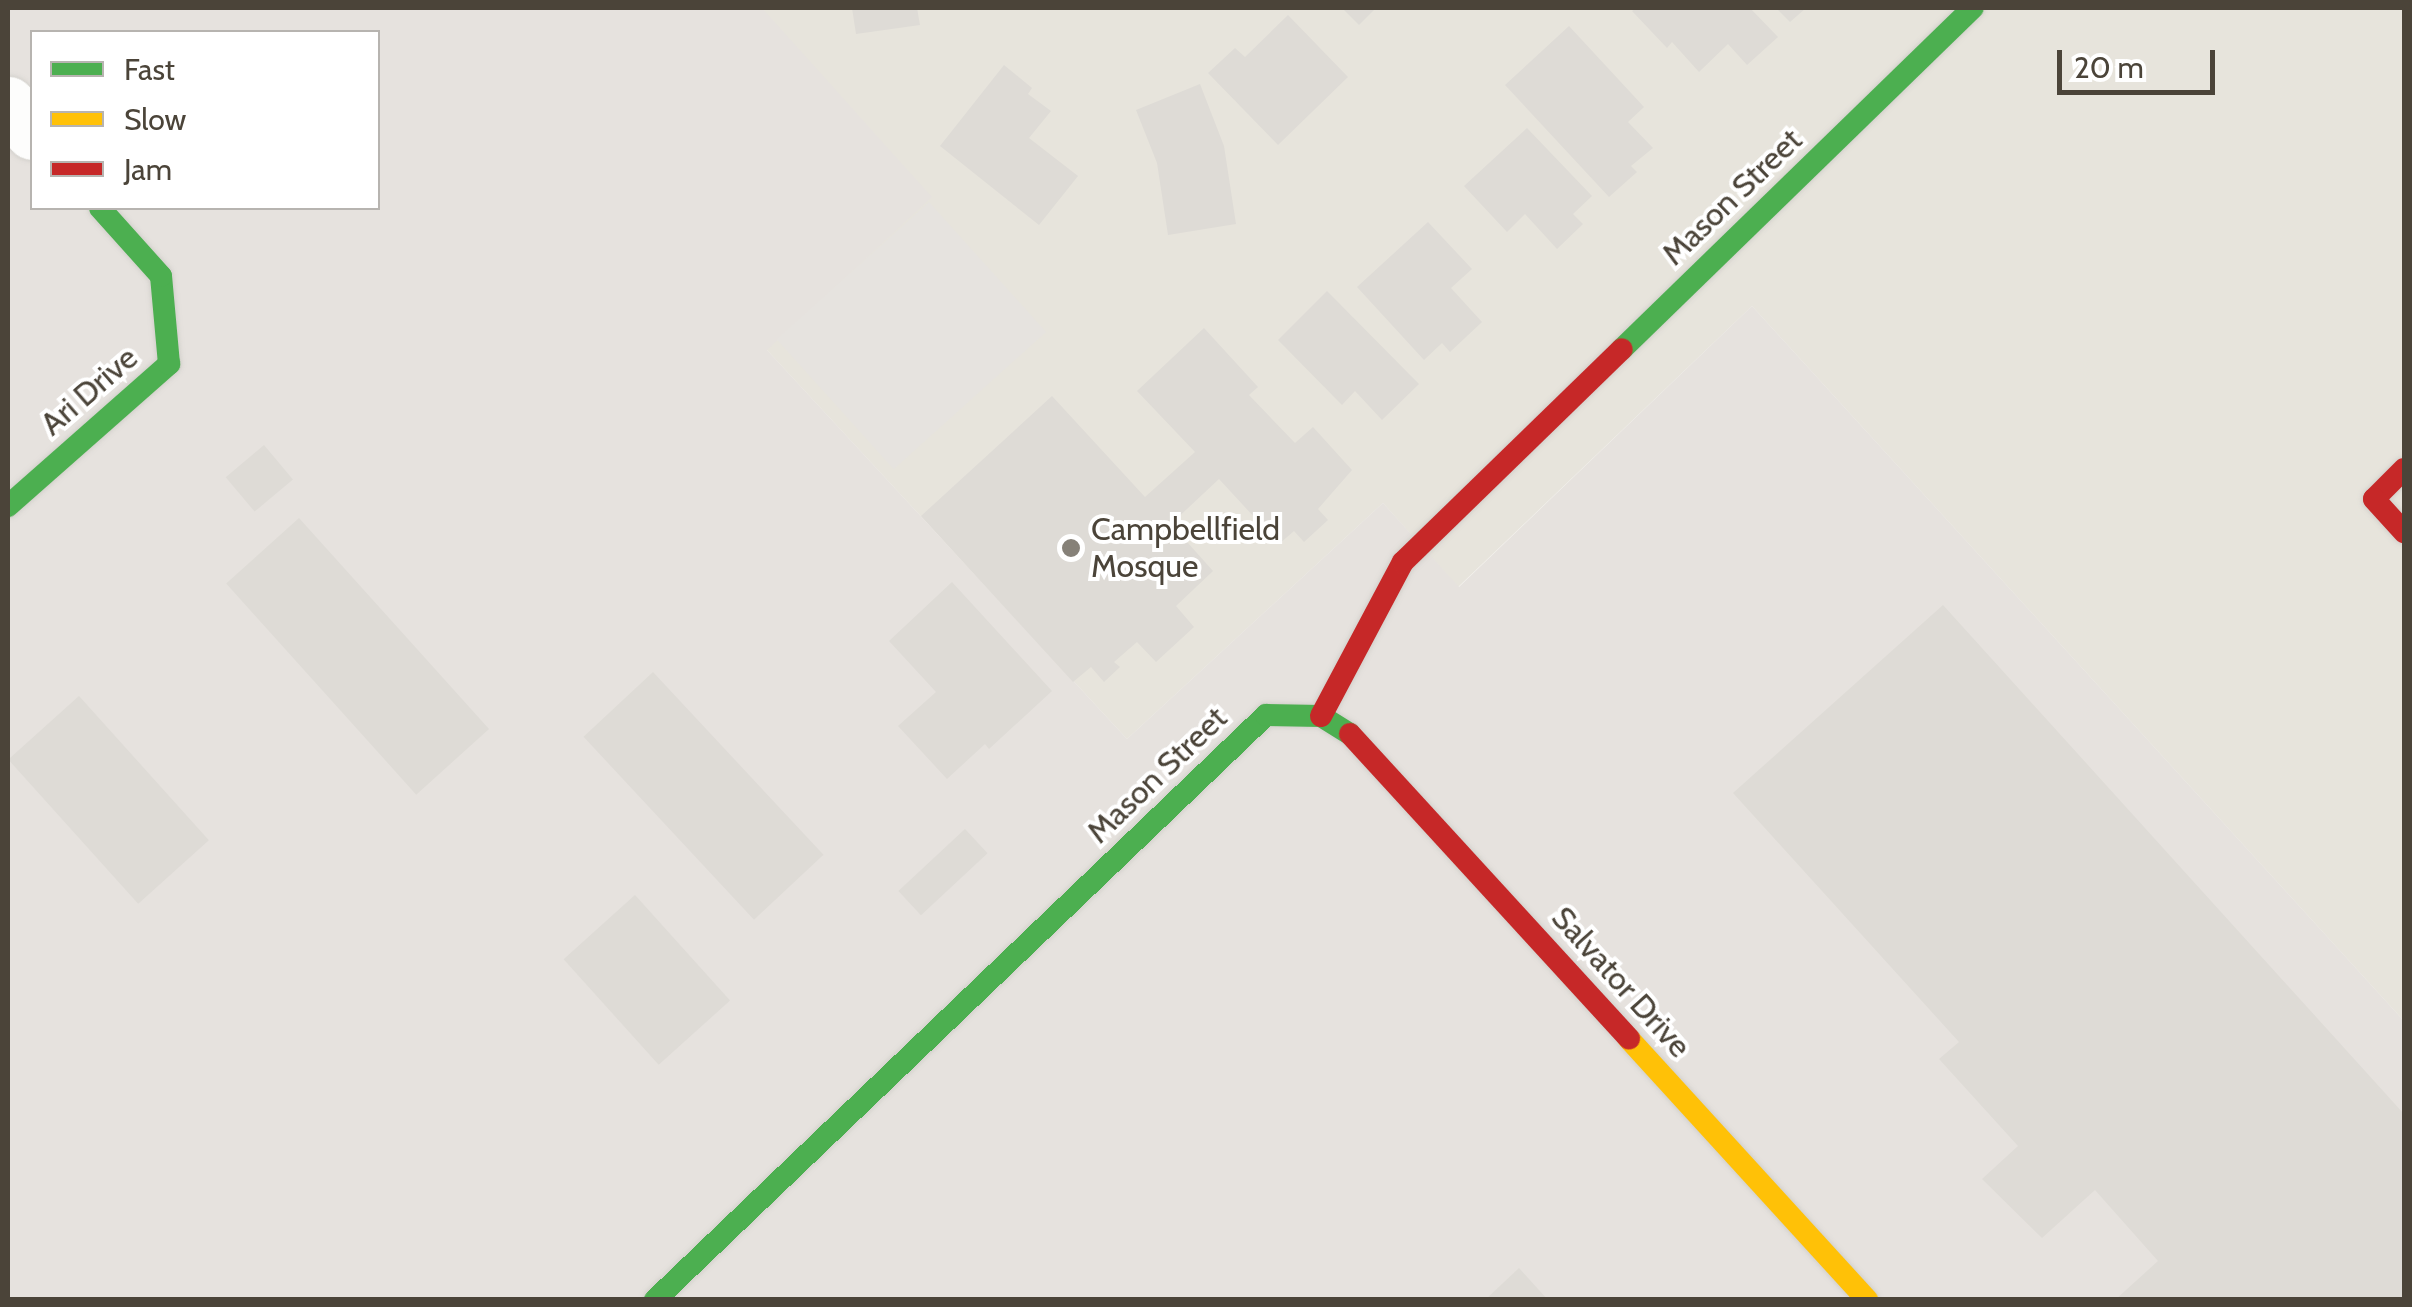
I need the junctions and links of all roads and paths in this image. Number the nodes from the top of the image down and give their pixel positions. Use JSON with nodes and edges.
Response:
{"nodes":[{"id":1,"x":1973,"y":8,"type":"edge"},
{"id":2,"x":8,"y":104,"type":"edge"},
{"id":3,"x":30,"y":130,"type":"edge"},
{"id":4,"x":102,"y":210,"type":"edge"},
{"id":5,"x":2404,"y":469,"type":"edge"},
{"id":6,"x":8,"y":506,"type":"edge"},
{"id":7,"x":2404,"y":532,"type":"edge"},
{"id":8,"x":1321,"y":716,"type":"junction"},
{"id":9,"x":655,"y":1300,"type":"edge"},
{"id":10,"x":1867,"y":1300,"type":"edge"}],
"edges":[{"from":1,"to":8,"type":"street","name":"Mason Street"},
{"from":2,"to":3,"type":"street"},
{"from":4,"to":6,"type":"street","name":"Ari Drive"},
{"from":5,"to":7,"type":"street"},
{"from":8,"to":9,"type":"street","name":"Mason Street"},
{"from":8,"to":10,"type":"street","name":"Salvator Drive"}]}
